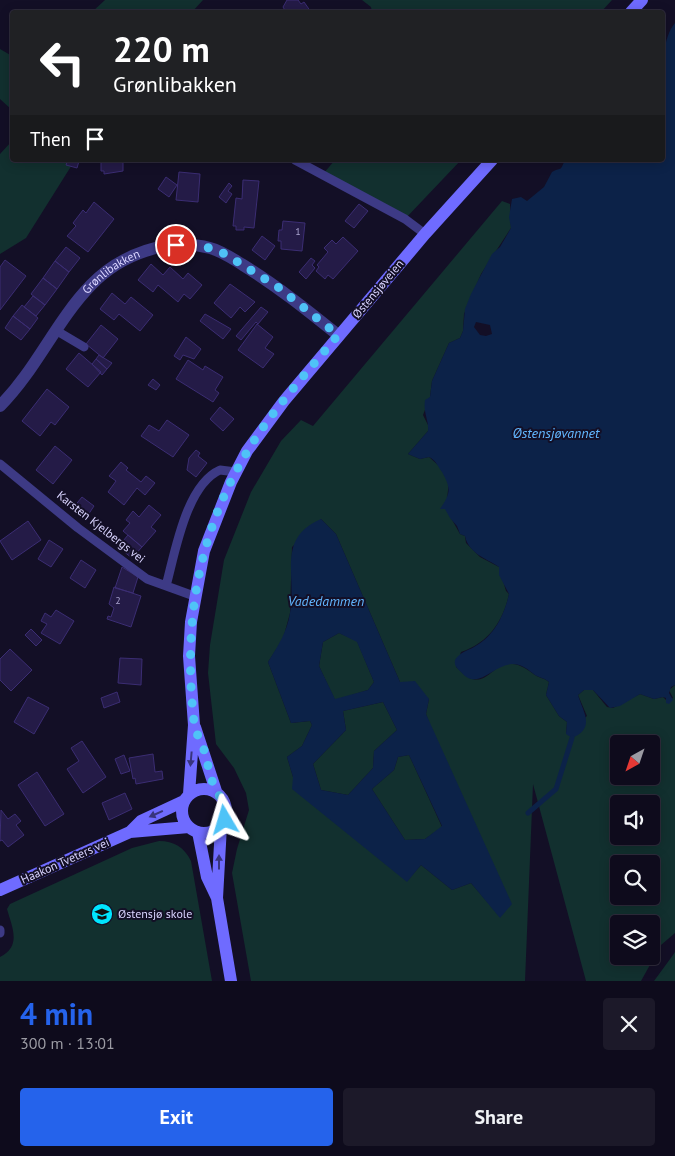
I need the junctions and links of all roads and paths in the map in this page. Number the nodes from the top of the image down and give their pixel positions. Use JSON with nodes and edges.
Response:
{"nodes":[{"id":1,"x":642,"y":0,"type":"edge"},
{"id":2,"x":633,"y":10,"type":"edge"},
{"id":3,"x":299,"y":162,"type":"edge"},
{"id":4,"x":490,"y":162,"type":"edge"},
{"id":5,"x":425,"y":234,"type":"junction"},
{"id":6,"x":57,"y":331,"type":"junction"},
{"id":7,"x":338,"y":335,"type":"junction"},
{"id":8,"x":84,"y":347,"type":"dead end"},
{"id":9,"x":0,"y":406,"type":"edge"},
{"id":10,"x":0,"y":464,"type":"edge"},
{"id":11,"x":236,"y":472,"type":"junction"},
{"id":12,"x":166,"y":586,"type":"junction"},
{"id":13,"x":194,"y":596,"type":"junction"},
{"id":14,"x":194,"y":725,"type":"junction"},
{"id":15,"x":216,"y":792,"type":"junction"},
{"id":16,"x":187,"y":798,"type":"junction"},
{"id":17,"x":221,"y":826,"type":"junction"},
{"id":18,"x":193,"y":829,"type":"junction"},
{"id":19,"x":130,"y":832,"type":"junction"},
{"id":20,"x":0,"y":890,"type":"edge"},
{"id":21,"x":217,"y":898,"type":"junction"},
{"id":22,"x":230,"y":981,"type":"edge"}],
"edges":[{"from":1,"to":2,"type":"main road"},
{"from":3,"to":5,"type":"lane"},
{"from":4,"to":5,"type":"main road","name":"Østensjøveien"},
{"from":5,"to":7,"type":"main road","name":"Østensjøveien"},
{"from":6,"to":7,"type":"street","name":"Grønlibakken"},
{"from":6,"to":8,"type":"lane"},
{"from":6,"to":9,"type":"street","name":"Grønlibakken"},
{"from":7,"to":11,"type":"main road","name":"Østensjøveien"},
{"from":10,"to":12,"type":"lane","name":"Karsten Kjelbergs vei"},
{"from":11,"to":12,"type":"lane"},
{"from":11,"to":13,"type":"main road","name":"Østensjøveien"},
{"from":12,"to":13,"type":"lane","name":"Karsten Kjelbergs vei"},
{"from":13,"to":14,"type":"main road","name":"Østensjøveien"},
{"from":14,"to":15,"type":"main road","name":"Østensjøveien"},
{"from":14,"to":16,"type":"main road","name":"Østensjøveien","one_way":true},
{"from":15,"to":16,"type":"main road"},
{"from":15,"to":17,"type":"main road","name":"Østensjøveien"},
{"from":16,"to":18,"type":"main road","name":"Østensjøveien"},
{"from":16,"to":19,"type":"main road","name":"Haakon Tveters vei","one_way":true},
{"from":17,"to":18,"type":"main road"},
{"from":21,"to":17,"type":"main road","name":"Østensjøveien","one_way":true},
{"from":18,"to":19,"type":"main road","name":"Haakon Tveters vei"},
{"from":18,"to":21,"type":"main road","name":"Østensjøveien"},
{"from":19,"to":20,"type":"main road","name":"Haakon Tveters vei"},
{"from":21,"to":22,"type":"main road","name":"Østensjøveien"}]}
